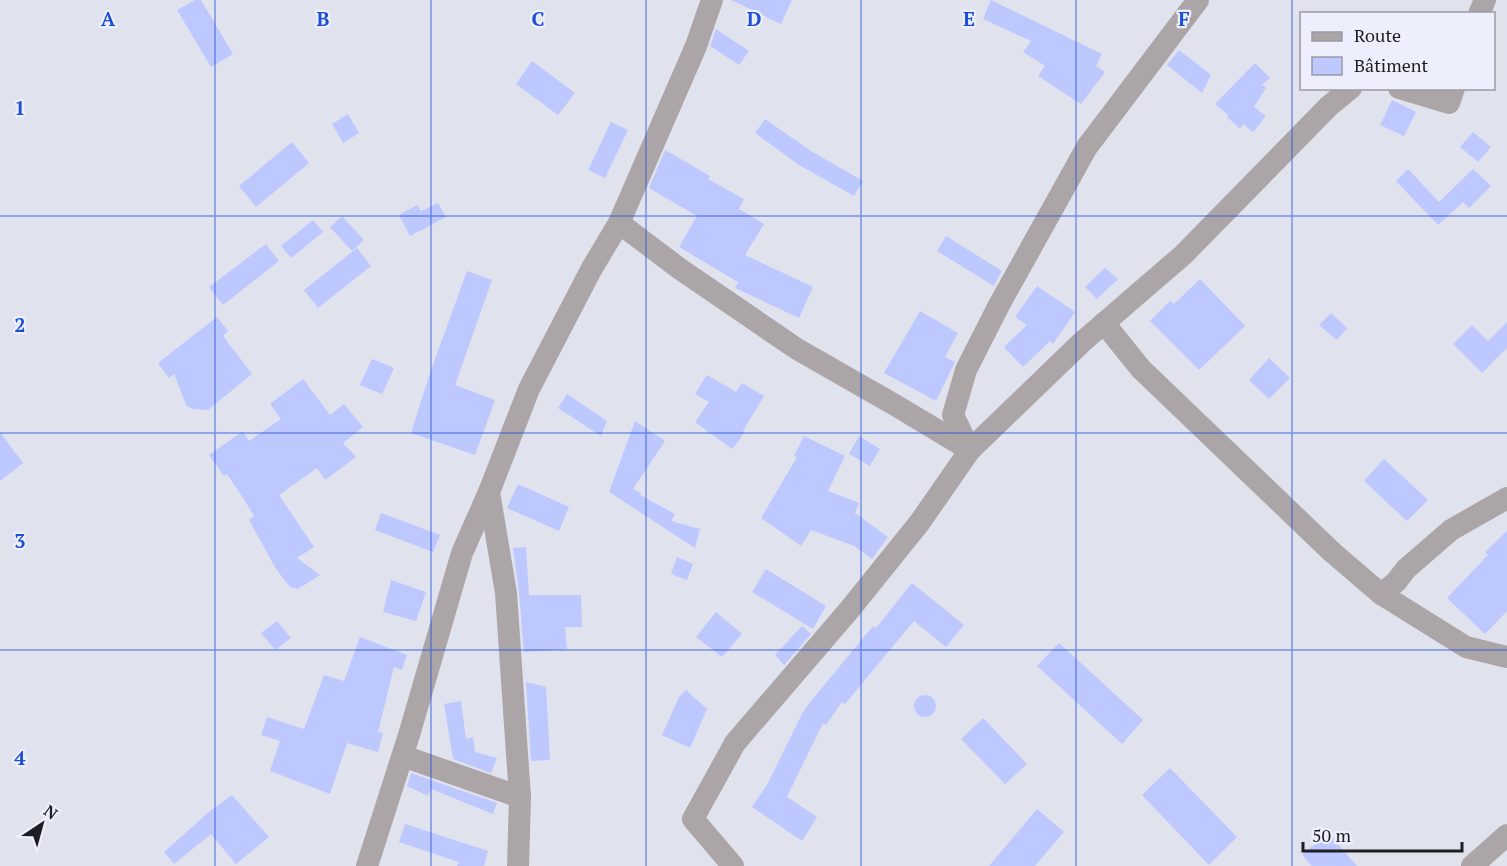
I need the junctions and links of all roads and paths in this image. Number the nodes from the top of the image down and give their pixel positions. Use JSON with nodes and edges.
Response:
{"nodes":[{"id":1,"x":712,"y":0,"type":"edge"},
{"id":2,"x":1198,"y":0,"type":"edge"},
{"id":3,"x":1349,"y":90,"type":"edge"},
{"id":4,"x":1406,"y":90,"type":"edge"},
{"id":5,"x":1453,"y":90,"type":"edge"},
{"id":6,"x":620,"y":222,"type":"junction"},
{"id":7,"x":1104,"y":323,"type":"junction"},
{"id":8,"x":970,"y":450,"type":"junction"},
{"id":9,"x":489,"y":492,"type":"junction"},
{"id":10,"x":1507,"y":498,"type":"edge"},
{"id":11,"x":1381,"y":594,"type":"junction"},
{"id":12,"x":1507,"y":657,"type":"edge"},
{"id":13,"x":403,"y":756,"type":"junction"},
{"id":14,"x":519,"y":797,"type":"junction"},
{"id":15,"x":1507,"y":835,"type":"edge"},
{"id":16,"x":366,"y":866,"type":"edge"},
{"id":17,"x":518,"y":866,"type":"edge"},
{"id":18,"x":733,"y":866,"type":"edge"},
{"id":19,"x":1472,"y":866,"type":"edge"}],
"edges":[{"from":1,"to":6,"type":"street"},
{"from":2,"to":8,"type":"street"},
{"from":3,"to":7,"type":"street"},
{"from":4,"to":5,"type":"street"},
{"from":6,"to":8,"type":"street"},
{"from":6,"to":9,"type":"street"},
{"from":7,"to":8,"type":"street"},
{"from":7,"to":11,"type":"street"},
{"from":8,"to":18,"type":"street"},
{"from":9,"to":13,"type":"street"},
{"from":9,"to":14,"type":"street"},
{"from":10,"to":11,"type":"street"},
{"from":11,"to":12,"type":"street"},
{"from":13,"to":14,"type":"street"},
{"from":13,"to":16,"type":"street"},
{"from":14,"to":17,"type":"street"},
{"from":15,"to":19,"type":"street"}]}
